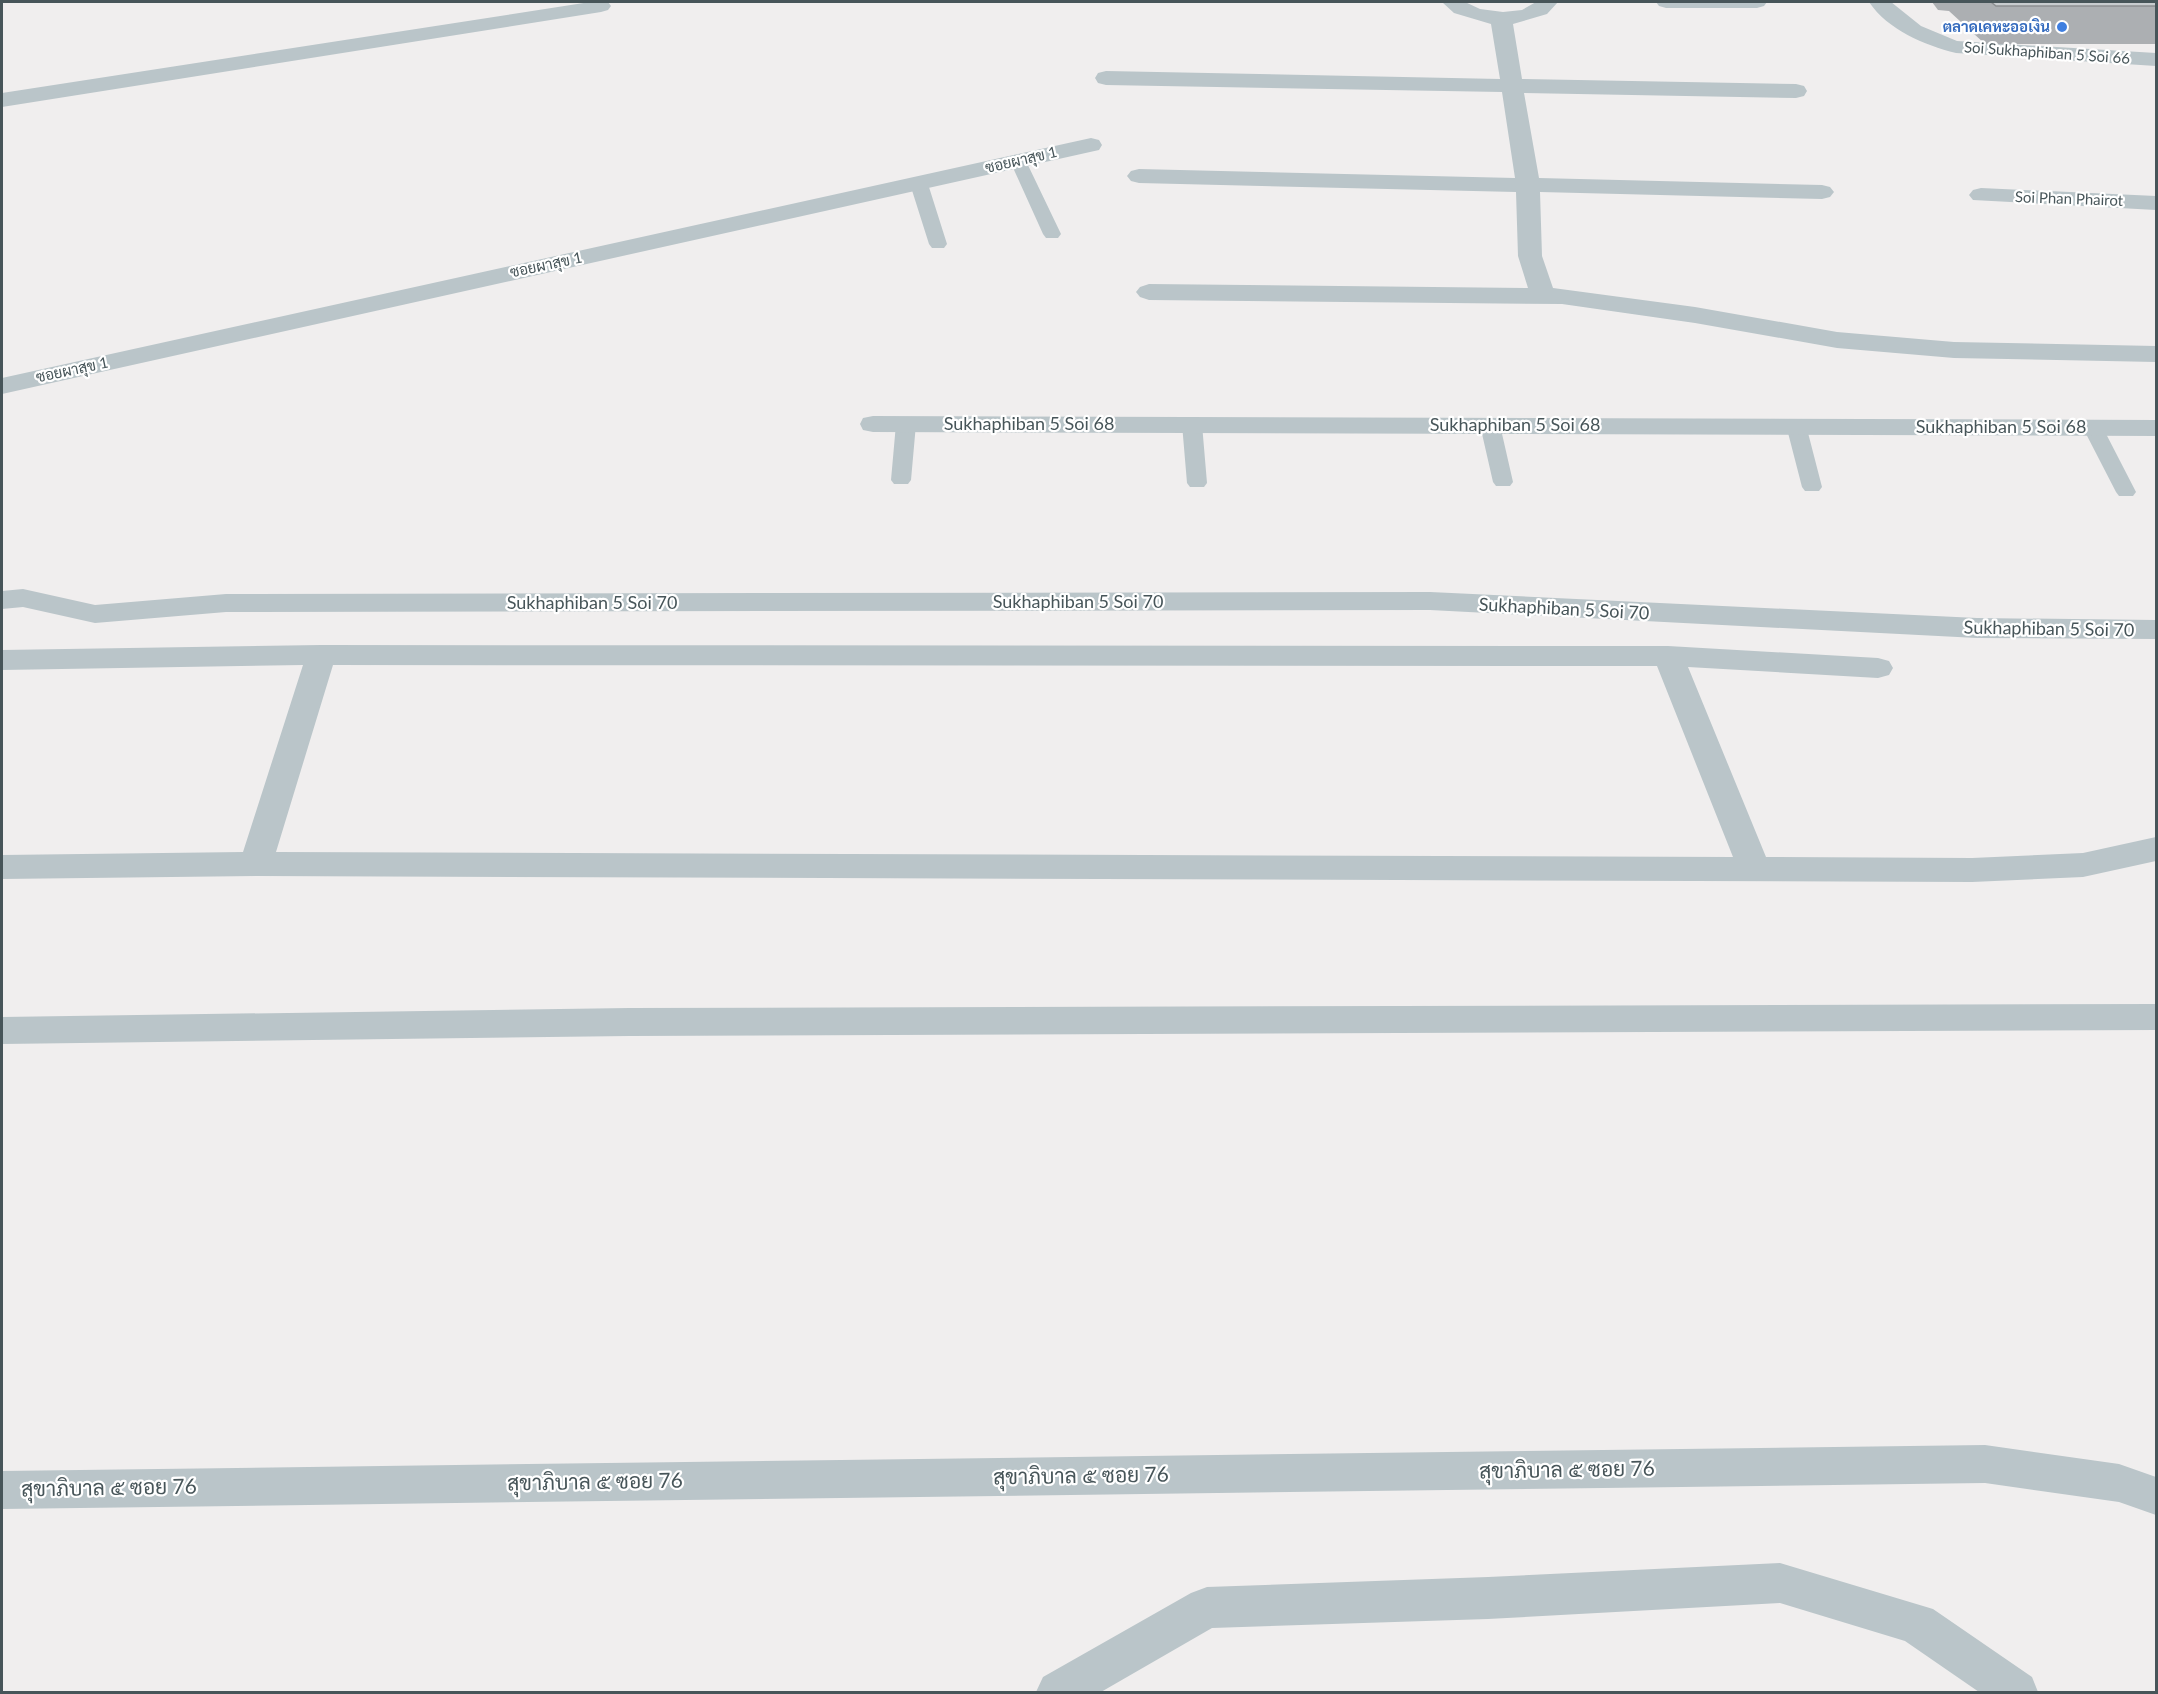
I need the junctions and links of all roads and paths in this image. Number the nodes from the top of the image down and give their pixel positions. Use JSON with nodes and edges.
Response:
{"nodes":[{"id":1,"x":1452,"y":2,"type":"edge"},
{"id":2,"x":1548,"y":2,"type":"edge"},
{"id":3,"x":1666,"y":2,"type":"edge"},
{"id":4,"x":1757,"y":2,"type":"edge"},
{"id":5,"x":1879,"y":2,"type":"edge"},
{"id":6,"x":601,"y":6,"type":"dead end"},
{"id":7,"x":1501,"y":18,"type":"junction"},
{"id":8,"x":2157,"y":60,"type":"edge"},
{"id":9,"x":1106,"y":78,"type":"dead end"},
{"id":10,"x":1511,"y":87,"type":"junction"},
{"id":11,"x":1796,"y":91,"type":"dead end"},
{"id":12,"x":2,"y":100,"type":"edge"},
{"id":13,"x":1091,"y":145,"type":"dead end"},
{"id":14,"x":1018,"y":161,"type":"junction"},
{"id":15,"x":1139,"y":176,"type":"dead end"},
{"id":16,"x":919,"y":184,"type":"junction"},
{"id":17,"x":1528,"y":185,"type":"junction"},
{"id":18,"x":1822,"y":192,"type":"dead end"},
{"id":19,"x":1981,"y":195,"type":"dead end"},
{"id":20,"x":2157,"y":203,"type":"edge"},
{"id":21,"x":1052,"y":234,"type":"dead end"},
{"id":22,"x":938,"y":244,"type":"dead end"},
{"id":23,"x":1149,"y":292,"type":"dead end"},
{"id":24,"x":1543,"y":297,"type":"junction"},
{"id":25,"x":2157,"y":354,"type":"edge"},
{"id":26,"x":2,"y":386,"type":"edge"},
{"id":27,"x":873,"y":424,"type":"dead end"},
{"id":28,"x":906,"y":424,"type":"junction"},
{"id":29,"x":1192,"y":424,"type":"junction"},
{"id":30,"x":1490,"y":425,"type":"junction"},
{"id":31,"x":1796,"y":425,"type":"junction"},
{"id":32,"x":2093,"y":428,"type":"junction"},
{"id":33,"x":2157,"y":428,"type":"edge"},
{"id":34,"x":901,"y":480,"type":"dead end"},
{"id":35,"x":1503,"y":482,"type":"dead end"},
{"id":36,"x":1197,"y":483,"type":"dead end"},
{"id":37,"x":1812,"y":487,"type":"dead end"},
{"id":38,"x":2126,"y":492,"type":"dead end"},
{"id":39,"x":2,"y":600,"type":"edge"},
{"id":40,"x":2157,"y":630,"type":"edge"},
{"id":41,"x":321,"y":655,"type":"junction"},
{"id":42,"x":1668,"y":656,"type":"junction"},
{"id":43,"x":2,"y":660,"type":"edge"},
{"id":44,"x":1878,"y":668,"type":"dead end"},
{"id":45,"x":2157,"y":849,"type":"edge"},
{"id":46,"x":256,"y":864,"type":"junction"},
{"id":47,"x":2,"y":867,"type":"edge"},
{"id":48,"x":1754,"y":868,"type":"junction"},
{"id":49,"x":2157,"y":1017,"type":"edge"},
{"id":50,"x":2,"y":1031,"type":"edge"},
{"id":51,"x":2,"y":1490,"type":"edge"},
{"id":52,"x":2157,"y":1496,"type":"edge"},
{"id":53,"x":1059,"y":1692,"type":"edge"},
{"id":54,"x":2016,"y":1692,"type":"edge"}],
"edges":[{"from":1,"to":7,"type":"street"},
{"from":2,"to":7,"type":"street"},
{"from":3,"to":4,"type":"street"},
{"from":5,"to":8,"type":"street","name":"Soi Sukhaphiban 5 Soi 66"},
{"from":6,"to":12,"type":"street"},
{"from":7,"to":10,"type":"street"},
{"from":9,"to":10,"type":"street"},
{"from":10,"to":11,"type":"street"},
{"from":10,"to":17,"type":"street"},
{"from":13,"to":14,"type":"street","name":"ซอยผาสุข 1"},
{"from":14,"to":16,"type":"street","name":"ซอยผาสุข 1"},
{"from":14,"to":21,"type":"lane"},
{"from":15,"to":17,"type":"street"},
{"from":16,"to":22,"type":"lane"},
{"from":16,"to":26,"type":"street","name":"ซอยผาสุข 1"},
{"from":17,"to":18,"type":"street"},
{"from":17,"to":24,"type":"street"},
{"from":19,"to":20,"type":"street","name":"Soi Phan Phairot"},
{"from":23,"to":24,"type":"street"},
{"from":24,"to":25,"type":"street"},
{"from":27,"to":28,"type":"street","name":"Sukhaphiban 5 Soi 68"},
{"from":28,"to":29,"type":"street","name":"Sukhaphiban 5 Soi 68"},
{"from":28,"to":34,"type":"lane"},
{"from":29,"to":30,"type":"street","name":"Sukhaphiban 5 Soi 68"},
{"from":29,"to":36,"type":"lane"},
{"from":30,"to":31,"type":"street","name":"Sukhaphiban 5 Soi 68"},
{"from":30,"to":35,"type":"lane"},
{"from":31,"to":32,"type":"street","name":"Sukhaphiban 5 Soi 68"},
{"from":31,"to":37,"type":"lane"},
{"from":32,"to":33,"type":"street","name":"Sukhaphiban 5 Soi 68"},
{"from":32,"to":38,"type":"lane"},
{"from":39,"to":40,"type":"street","name":"Sukhaphiban 5 Soi 70"},
{"from":41,"to":42,"type":"street"},
{"from":41,"to":43,"type":"street"},
{"from":41,"to":46,"type":"street"},
{"from":42,"to":44,"type":"street"},
{"from":42,"to":48,"type":"street"},
{"from":45,"to":48,"type":"street"},
{"from":46,"to":47,"type":"street"},
{"from":46,"to":48,"type":"street"},
{"from":49,"to":50,"type":"street"},
{"from":51,"to":52,"type":"street","name":"สุขาภิบาล ๕ ซอย 76"},
{"from":53,"to":54,"type":"street"}]}
